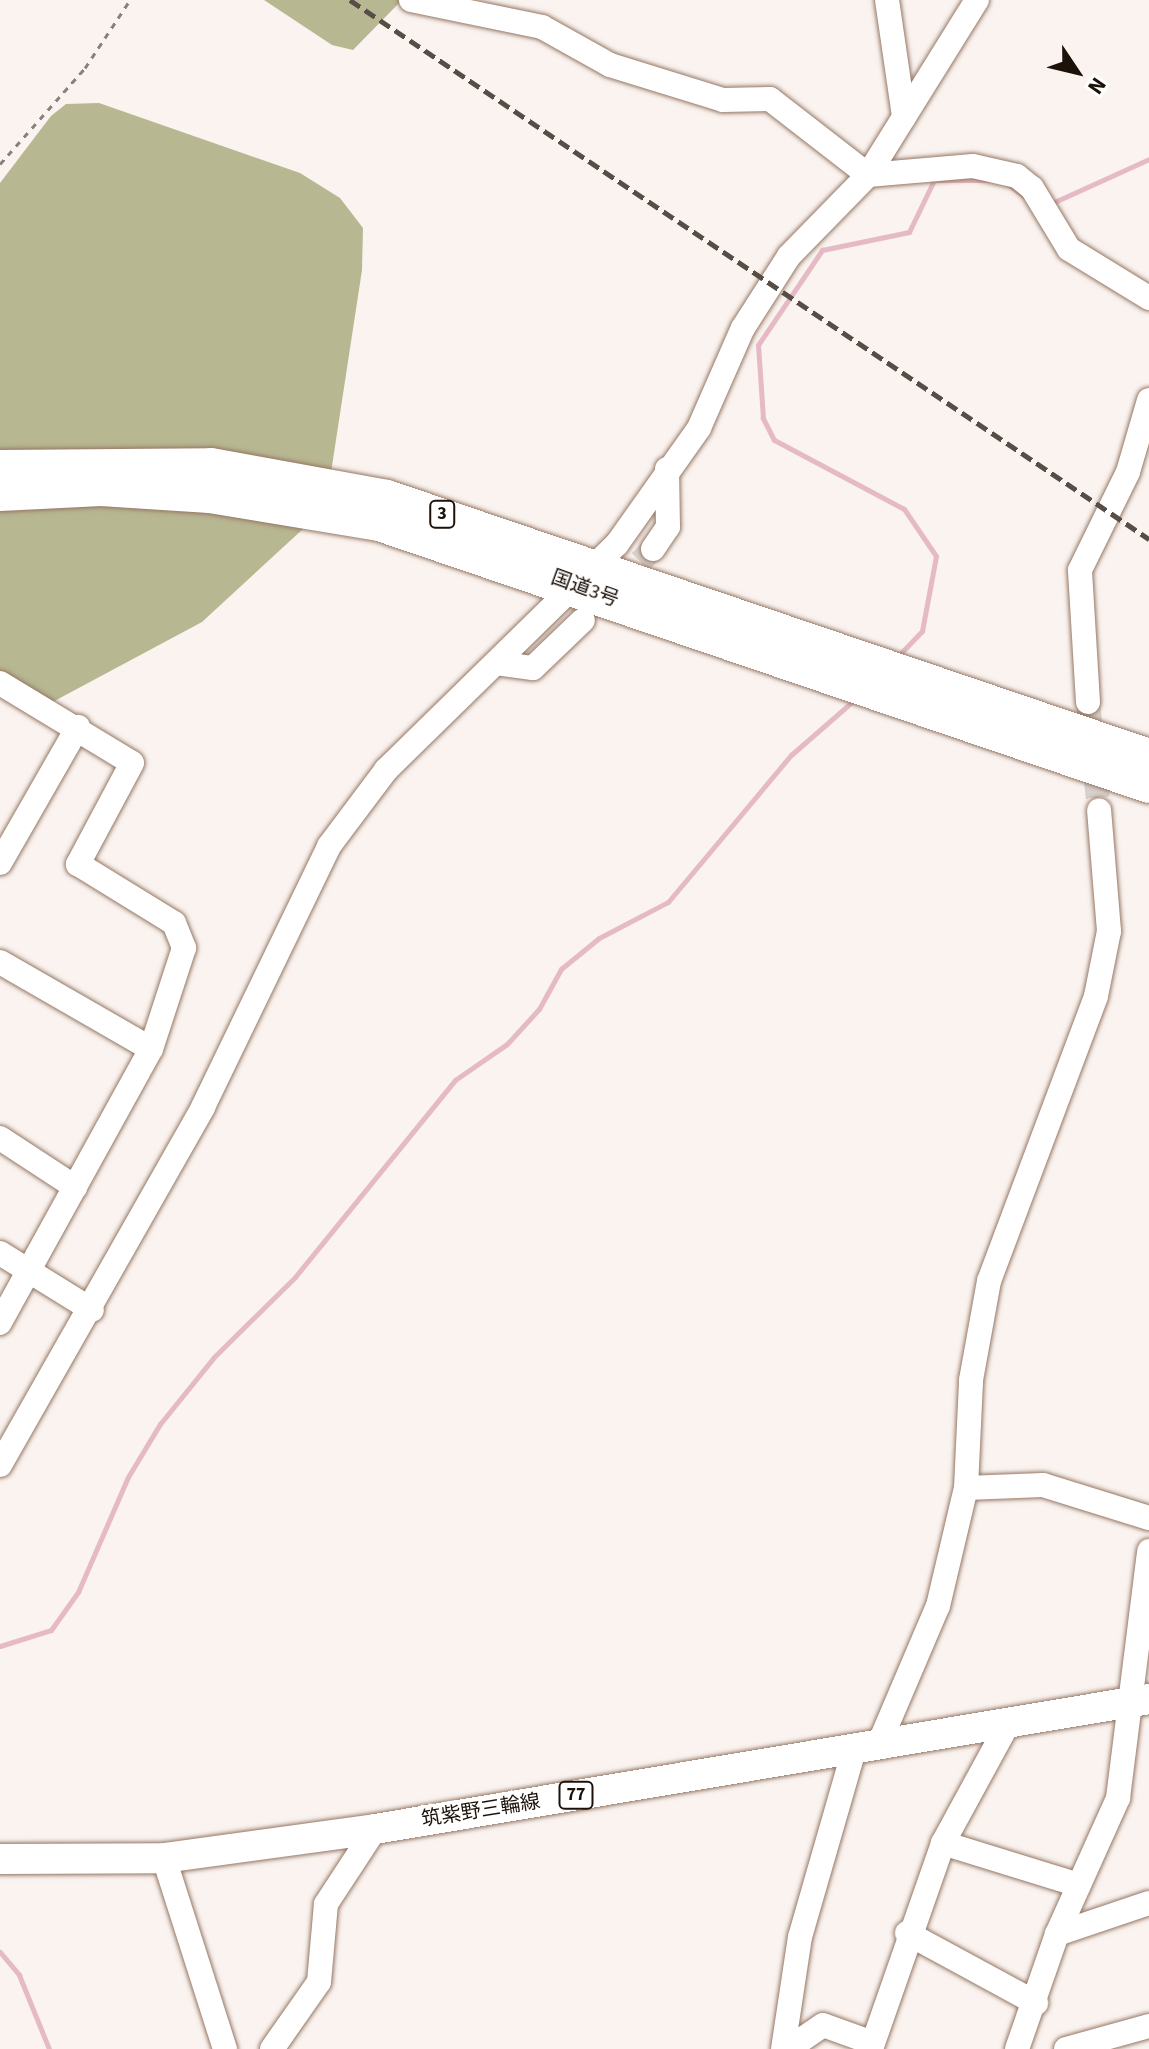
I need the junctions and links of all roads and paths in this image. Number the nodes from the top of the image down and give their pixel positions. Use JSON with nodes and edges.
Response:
{"nodes":[{"id":1,"x":130,"y":0,"type":"edge"},
{"id":2,"x":411,"y":0,"type":"edge"},
{"id":3,"x":887,"y":0,"type":"edge"},
{"id":4,"x":977,"y":0,"type":"edge"},
{"id":5,"x":904,"y":117,"type":"junction"},
{"id":6,"x":0,"y":164,"type":"edge"},
{"id":7,"x":868,"y":175,"type":"junction"},
{"id":8,"x":1149,"y":298,"type":"edge"},
{"id":9,"x":1149,"y":400,"type":"edge"},
{"id":10,"x":0,"y":467,"type":"edge"},
{"id":11,"x":667,"y":469,"type":"junction"},
{"id":12,"x":0,"y":494,"type":"edge"},
{"id":13,"x":653,"y":549,"type":"tunnel mouth"},
{"id":14,"x":587,"y":575,"type":"junction"},
{"id":15,"x":583,"y":620,"type":"dead end"},
{"id":16,"x":496,"y":663,"type":"junction"},
{"id":17,"x":903,"y":682,"type":"junction"},
{"id":18,"x":0,"y":683,"type":"edge"},
{"id":19,"x":1088,"y":702,"type":"tunnel mouth"},
{"id":20,"x":78,"y":727,"type":"junction"},
{"id":21,"x":1149,"y":756,"type":"edge"},
{"id":22,"x":1149,"y":786,"type":"edge"},
{"id":23,"x":1099,"y":810,"type":"tunnel mouth"},
{"id":24,"x":0,"y":863,"type":"edge"},
{"id":25,"x":0,"y":962,"type":"edge"},
{"id":26,"x":151,"y":1049,"type":"junction"},
{"id":27,"x":0,"y":1138,"type":"edge"},
{"id":28,"x":75,"y":1187,"type":"junction"},
{"id":29,"x":0,"y":1253,"type":"edge"},
{"id":30,"x":29,"y":1269,"type":"junction"},
{"id":31,"x":92,"y":1310,"type":"junction"},
{"id":32,"x":0,"y":1323,"type":"edge"},
{"id":33,"x":0,"y":1465,"type":"edge"},
{"id":34,"x":966,"y":1488,"type":"junction"},
{"id":35,"x":1149,"y":1518,"type":"edge"},
{"id":36,"x":1149,"y":1551,"type":"edge"},
{"id":37,"x":1140,"y":1700,"type":"edge"},
{"id":38,"x":1009,"y":1722,"type":"junction"},
{"id":39,"x":866,"y":1747,"type":"junction"},
{"id":40,"x":375,"y":1829,"type":"junction"},
{"id":41,"x":943,"y":1843,"type":"junction"},
{"id":42,"x":164,"y":1858,"type":"junction"},
{"id":43,"x":0,"y":1859,"type":"edge"},
{"id":44,"x":1079,"y":1885,"type":"junction"},
{"id":45,"x":1149,"y":1903,"type":"edge"},
{"id":46,"x":907,"y":1933,"type":"junction"},
{"id":47,"x":1057,"y":1934,"type":"junction"},
{"id":48,"x":1036,"y":2003,"type":"junction"},
{"id":49,"x":1149,"y":2026,"type":"edge"},
{"id":50,"x":872,"y":2046,"type":"edge"},
{"id":51,"x":225,"y":2049,"type":"edge"},
{"id":52,"x":272,"y":2049,"type":"edge"},
{"id":53,"x":786,"y":2049,"type":"edge"},
{"id":54,"x":1017,"y":2049,"type":"edge"},
{"id":55,"x":1066,"y":2049,"type":"edge"}],
"edges":[{"from":1,"to":6,"type":"path"},
{"from":2,"to":7,"type":"street"},
{"from":3,"to":5,"type":"street"},
{"from":4,"to":5,"type":"street"},
{"from":5,"to":7,"type":"street"},
{"from":7,"to":8,"type":"street"},
{"from":7,"to":11,"type":"street"},
{"from":9,"to":19,"type":"street"},
{"from":10,"to":14,"type":"highway","name":"国道3号","number":"3"},
{"from":11,"to":13,"type":"street"},
{"from":11,"to":14,"type":"street"},
{"from":12,"to":14,"type":"highway","name":"国道3号","number":"3"},
{"from":14,"to":16,"type":"street"},
{"from":14,"to":17,"type":"highway","name":"国道3号","number":"3"},
{"from":15,"to":16,"type":"street"},
{"from":16,"to":31,"type":"street"},
{"from":17,"to":21,"type":"highway","name":"国道3号","number":"3"},
{"from":17,"to":22,"type":"highway","name":"国道3号","number":"3"},
{"from":18,"to":20,"type":"street"},
{"from":20,"to":24,"type":"street"},
{"from":20,"to":26,"type":"street"},
{"from":23,"to":34,"type":"street"},
{"from":25,"to":26,"type":"street"},
{"from":26,"to":28,"type":"street"},
{"from":27,"to":28,"type":"street"},
{"from":28,"to":30,"type":"street"},
{"from":29,"to":30,"type":"street"},
{"from":30,"to":31,"type":"street"},
{"from":30,"to":32,"type":"street"},
{"from":31,"to":33,"type":"street"},
{"from":34,"to":35,"type":"street"},
{"from":34,"to":39,"type":"street"},
{"from":36,"to":37,"type":"street"},
{"from":37,"to":38,"type":"main road","name":"筑紫野三輪線","number":"77"},
{"from":37,"to":44,"type":"street"},
{"from":38,"to":39,"type":"main road","name":"筑紫野三輪線","number":"77"},
{"from":38,"to":41,"type":"street"},
{"from":39,"to":40,"type":"main road","name":"筑紫野三輪線","number":"77"},
{"from":39,"to":53,"type":"street"},
{"from":40,"to":42,"type":"main road","name":"筑紫野三輪線","number":"77"},
{"from":40,"to":52,"type":"street"},
{"from":41,"to":44,"type":"street"},
{"from":41,"to":46,"type":"street"},
{"from":42,"to":43,"type":"main road","name":"筑紫野三輪線","number":"77"},
{"from":42,"to":51,"type":"street"},
{"from":44,"to":47,"type":"street"},
{"from":45,"to":47,"type":"street"},
{"from":46,"to":48,"type":"street"},
{"from":46,"to":50,"type":"street"},
{"from":47,"to":48,"type":"street"},
{"from":48,"to":54,"type":"street"},
{"from":49,"to":55,"type":"street"},
{"from":50,"to":53,"type":"street"}]}
